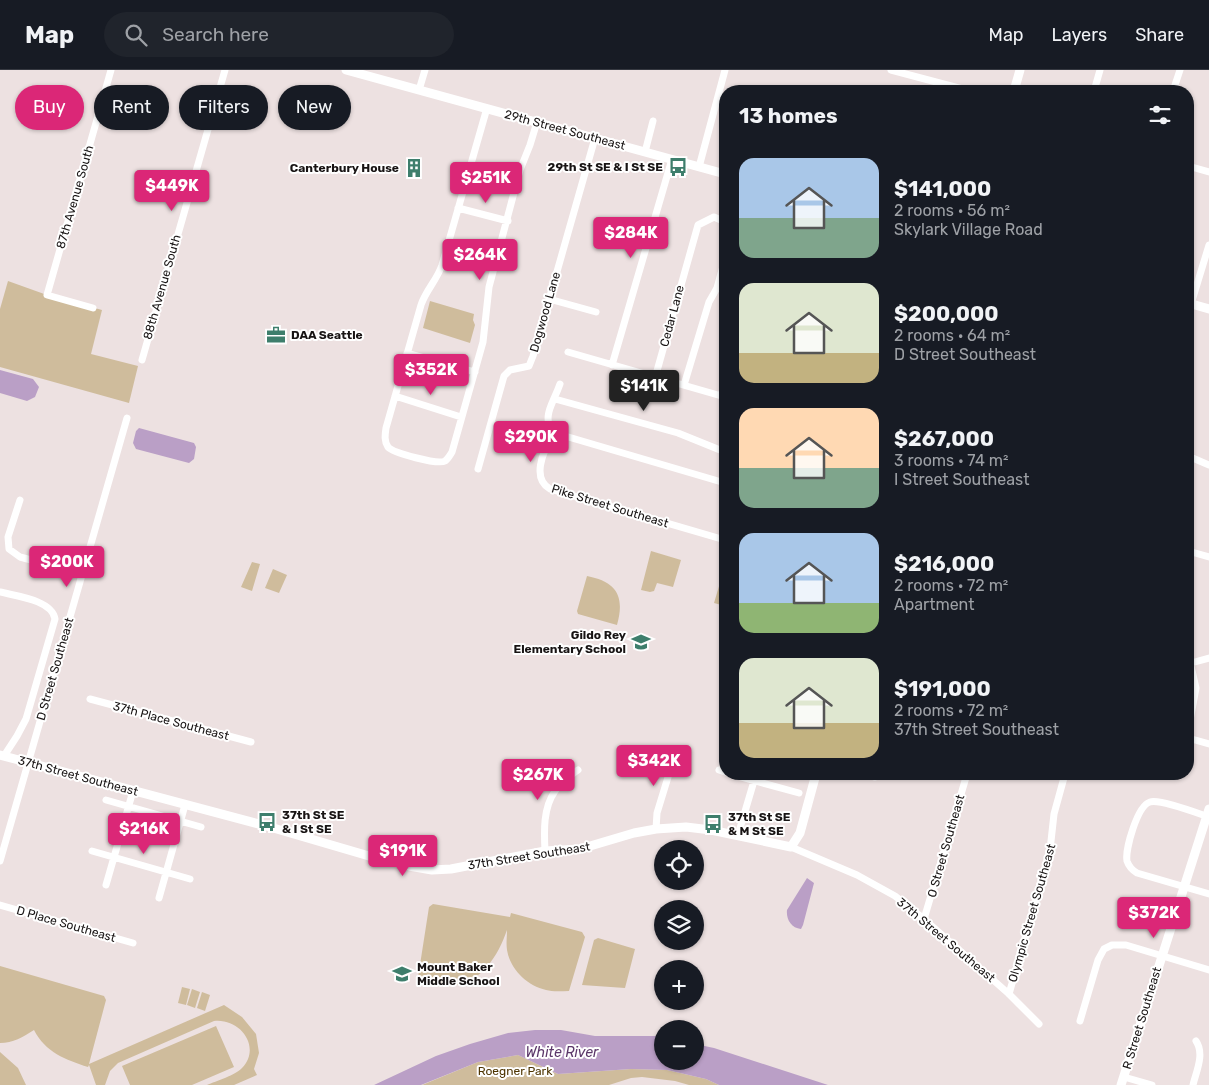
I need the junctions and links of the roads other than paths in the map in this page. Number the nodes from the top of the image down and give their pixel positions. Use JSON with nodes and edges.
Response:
{"nodes":[{"id":1,"x":111,"y":70,"type":"edge"},
{"id":2,"x":225,"y":70,"type":"edge"},
{"id":3,"x":346,"y":70,"type":"edge"},
{"id":4,"x":425,"y":70,"type":"edge"},
{"id":5,"x":725,"y":70,"type":"edge"},
{"id":6,"x":891,"y":70,"type":"edge"},
{"id":7,"x":1020,"y":70,"type":"edge"},
{"id":8,"x":1100,"y":70,"type":"edge"},
{"id":9,"x":1180,"y":70,"type":"edge"},
{"id":10,"x":721,"y":85,"type":"edge"},
{"id":11,"x":947,"y":85,"type":"edge"},
{"id":12,"x":1016,"y":85,"type":"edge"},
{"id":13,"x":1096,"y":85,"type":"edge"},
{"id":14,"x":1176,"y":85,"type":"edge"},
{"id":15,"x":419,"y":90,"type":"junction"},
{"id":16,"x":719,"y":92,"type":"edge"},
{"id":17,"x":486,"y":108,"type":"junction"},
{"id":18,"x":653,"y":121,"type":"dead end"},
{"id":19,"x":537,"y":122,"type":"junction"},
{"id":20,"x":595,"y":138,"type":"junction"},
{"id":21,"x":645,"y":152,"type":"junction"},
{"id":22,"x":672,"y":159,"type":"junction"},
{"id":23,"x":699,"y":167,"type":"junction"},
{"id":24,"x":1194,"y":168,"type":"edge"},
{"id":25,"x":719,"y":172,"type":"edge"},
{"id":26,"x":1209,"y":172,"type":"edge"},
{"id":27,"x":458,"y":208,"type":"junction"},
{"id":28,"x":719,"y":218,"type":"edge"},
{"id":29,"x":508,"y":221,"type":"junction"},
{"id":30,"x":1209,"y":244,"type":"edge"},
{"id":31,"x":719,"y":284,"type":"edge"},
{"id":32,"x":1194,"y":289,"type":"edge"},
{"id":33,"x":548,"y":299,"type":"junction"},
{"id":34,"x":1194,"y":305,"type":"edge"},
{"id":35,"x":93,"y":308,"type":"dead end"},
{"id":36,"x":1209,"y":309,"type":"edge"},
{"id":37,"x":596,"y":312,"type":"dead end"},
{"id":38,"x":568,"y":352,"type":"dead end"},
{"id":39,"x":408,"y":353,"type":"junction"},
{"id":40,"x":142,"y":360,"type":"dead end"},
{"id":41,"x":612,"y":365,"type":"junction"},
{"id":42,"x":474,"y":372,"type":"junction"},
{"id":43,"x":655,"y":378,"type":"junction"},
{"id":44,"x":560,"y":384,"type":"dead end"},
{"id":45,"x":684,"y":385,"type":"junction"},
{"id":46,"x":395,"y":396,"type":"junction"},
{"id":47,"x":719,"y":396,"type":"edge"},
{"id":48,"x":555,"y":398,"type":"junction"},
{"id":49,"x":461,"y":417,"type":"junction"},
{"id":50,"x":127,"y":418,"type":"dead end"},
{"id":51,"x":552,"y":439,"type":"junction"},
{"id":52,"x":719,"y":450,"type":"edge"},
{"id":53,"x":1194,"y":459,"type":"edge"},
{"id":54,"x":1209,"y":465,"type":"edge"},
{"id":55,"x":478,"y":469,"type":"dead end"},
{"id":56,"x":719,"y":481,"type":"edge"},
{"id":57,"x":20,"y":500,"type":"dead end"},
{"id":58,"x":719,"y":538,"type":"edge"},
{"id":59,"x":1194,"y":553,"type":"edge"},
{"id":60,"x":1209,"y":557,"type":"edge"},
{"id":61,"x":83,"y":574,"type":"junction"},
{"id":62,"x":0,"y":592,"type":"edge"},
{"id":63,"x":1209,"y":658,"type":"edge"},
{"id":64,"x":1194,"y":662,"type":"edge"},
{"id":65,"x":1194,"y":675,"type":"edge"},
{"id":66,"x":90,"y":699,"type":"dead end"},
{"id":67,"x":1194,"y":702,"type":"edge"},
{"id":68,"x":1194,"y":740,"type":"edge"},
{"id":69,"x":251,"y":742,"type":"dead end"},
{"id":70,"x":1209,"y":744,"type":"edge"},
{"id":71,"x":676,"y":751,"type":"dead end"},
{"id":72,"x":2,"y":755,"type":"edge"},
{"id":73,"x":27,"y":763,"type":"junction"},
{"id":74,"x":578,"y":770,"type":"dead end"},
{"id":75,"x":751,"y":780,"type":"edge"},
{"id":76,"x":814,"y":780,"type":"edge"},
{"id":77,"x":965,"y":780,"type":"edge"},
{"id":78,"x":1063,"y":780,"type":"edge"},
{"id":79,"x":754,"y":781,"type":"junction"},
{"id":80,"x":133,"y":791,"type":"junction"},
{"id":81,"x":799,"y":793,"type":"dead end"},
{"id":82,"x":106,"y":800,"type":"dead end"},
{"id":83,"x":185,"y":805,"type":"junction"},
{"id":84,"x":129,"y":806,"type":"junction"},
{"id":85,"x":1208,"y":814,"type":"edge"},
{"id":86,"x":181,"y":821,"type":"junction"},
{"id":87,"x":201,"y":827,"type":"dead end"},
{"id":88,"x":656,"y":829,"type":"junction"},
{"id":89,"x":738,"y":835,"type":"junction"},
{"id":90,"x":791,"y":847,"type":"junction"},
{"id":91,"x":92,"y":852,"type":"dead end"},
{"id":92,"x":545,"y":852,"type":"junction"},
{"id":93,"x":114,"y":858,"type":"junction"},
{"id":94,"x":0,"y":861,"type":"edge"},
{"id":95,"x":166,"y":872,"type":"junction"},
{"id":96,"x":190,"y":879,"type":"dead end"},
{"id":97,"x":106,"y":885,"type":"dead end"},
{"id":98,"x":1184,"y":887,"type":"junction"},
{"id":99,"x":1209,"y":894,"type":"edge"},
{"id":100,"x":159,"y":898,"type":"dead end"},
{"id":101,"x":0,"y":904,"type":"edge"},
{"id":102,"x":924,"y":919,"type":"junction"},
{"id":103,"x":133,"y":942,"type":"dead end"},
{"id":104,"x":1161,"y":956,"type":"junction"},
{"id":105,"x":1209,"y":970,"type":"edge"},
{"id":106,"x":1009,"y":994,"type":"junction"},
{"id":107,"x":1080,"y":1022,"type":"dead end"},
{"id":108,"x":1039,"y":1024,"type":"dead end"},
{"id":109,"x":1196,"y":1041,"type":"dead end"},
{"id":110,"x":1122,"y":1081,"type":"edge"},
{"id":111,"x":1152,"y":1085,"type":"edge"},
{"id":112,"x":1192,"y":1085,"type":"edge"}],
"edges":[{"from":1,"to":35,"type":"street","name":"87th Avenue South"},
{"from":2,"to":40,"type":"street","name":"88th Avenue South"},
{"from":3,"to":15,"type":"street","name":"29th Street Southeast"},
{"from":4,"to":15,"type":"street"},
{"from":5,"to":10,"type":"street"},
{"from":6,"to":11,"type":"street"},
{"from":7,"to":12,"type":"street"},
{"from":8,"to":13,"type":"street"},
{"from":9,"to":14,"type":"street"},
{"from":15,"to":17,"type":"street","name":"29th Street Southeast"},
{"from":16,"to":23,"type":"street"},
{"from":17,"to":19,"type":"street","name":"29th Street Southeast"},
{"from":17,"to":27,"type":"street"},
{"from":18,"to":21,"type":"street"},
{"from":19,"to":20,"type":"street","name":"29th Street Southeast"},
{"from":19,"to":29,"type":"street"},
{"from":20,"to":21,"type":"street","name":"29th Street Southeast"},
{"from":20,"to":33,"type":"street","name":"Dogwood Lane"},
{"from":21,"to":22,"type":"street","name":"29th Street Southeast"},
{"from":22,"to":23,"type":"street","name":"29th Street Southeast"},
{"from":22,"to":41,"type":"street"},
{"from":23,"to":25,"type":"street","name":"29th Street Southeast"},
{"from":24,"to":26,"type":"street"},
{"from":27,"to":29,"type":"street"},
{"from":27,"to":39,"type":"street"},
{"from":28,"to":43,"type":"street","name":"Cedar Lane"},
{"from":29,"to":42,"type":"street"},
{"from":30,"to":32,"type":"street"},
{"from":31,"to":45,"type":"street"},
{"from":33,"to":37,"type":"street"},
{"from":33,"to":55,"type":"street","name":"Dogwood Lane"},
{"from":34,"to":36,"type":"street"},
{"from":38,"to":41,"type":"street"},
{"from":39,"to":42,"type":"street"},
{"from":39,"to":46,"type":"street"},
{"from":41,"to":43,"type":"street"},
{"from":42,"to":49,"type":"street"},
{"from":43,"to":45,"type":"street"},
{"from":44,"to":48,"type":"street"},
{"from":45,"to":47,"type":"street"},
{"from":46,"to":49,"type":"street"},
{"from":46,"to":49,"type":"street"},
{"from":48,"to":51,"type":"street"},
{"from":48,"to":52,"type":"street"},
{"from":50,"to":61,"type":"street","name":"D Street Southeast"},
{"from":51,"to":56,"type":"street"},
{"from":51,"to":58,"type":"street","name":"Pike Street Southeast"},
{"from":53,"to":54,"type":"street"},
{"from":57,"to":61,"type":"street"},
{"from":59,"to":60,"type":"street"},
{"from":61,"to":73,"type":"street","name":"D Street Southeast"},
{"from":62,"to":72,"type":"street"},
{"from":63,"to":64,"type":"street"},
{"from":65,"to":67,"type":"street"},
{"from":66,"to":69,"type":"street","name":"37th Place Southeast"},
{"from":68,"to":70,"type":"street"},
{"from":71,"to":88,"type":"street"},
{"from":72,"to":73,"type":"street","name":"37th Street Southeast"},
{"from":73,"to":80,"type":"street","name":"37th Street Southeast"},
{"from":73,"to":94,"type":"street","name":"D Street Southeast"},
{"from":74,"to":92,"type":"street"},
{"from":75,"to":79,"type":"street"},
{"from":76,"to":90,"type":"street"},
{"from":77,"to":102,"type":"street","name":"O Street Southeast"},
{"from":78,"to":106,"type":"street","name":"Olympic Street Southeast"},
{"from":79,"to":81,"type":"street"},
{"from":79,"to":89,"type":"street"},
{"from":80,"to":83,"type":"street","name":"37th Street Southeast"},
{"from":80,"to":84,"type":"street"},
{"from":82,"to":84,"type":"street"},
{"from":83,"to":86,"type":"street"},
{"from":83,"to":92,"type":"street","name":"37th Street Southeast"},
{"from":84,"to":86,"type":"street"},
{"from":84,"to":93,"type":"street"},
{"from":85,"to":98,"type":"street","name":"R Street Southeast"},
{"from":85,"to":98,"type":"street"},
{"from":86,"to":87,"type":"street"},
{"from":86,"to":95,"type":"street"},
{"from":88,"to":89,"type":"street","name":"37th Street Southeast"},
{"from":88,"to":92,"type":"street","name":"37th Street Southeast"},
{"from":89,"to":90,"type":"street","name":"37th Street Southeast"},
{"from":90,"to":102,"type":"street","name":"37th Street Southeast"},
{"from":91,"to":93,"type":"street"},
{"from":93,"to":95,"type":"street"},
{"from":93,"to":97,"type":"street"},
{"from":95,"to":96,"type":"street"},
{"from":95,"to":100,"type":"street"},
{"from":98,"to":99,"type":"street"},
{"from":98,"to":104,"type":"street","name":"R Street Southeast"},
{"from":101,"to":103,"type":"street","name":"D Place Southeast"},
{"from":102,"to":106,"type":"street","name":"37th Street Southeast"},
{"from":104,"to":105,"type":"street"},
{"from":104,"to":107,"type":"street"},
{"from":104,"to":110,"type":"street","name":"R Street Southeast"},
{"from":106,"to":108,"type":"street","name":"37th Street Southeast"},
{"from":109,"to":112,"type":"street"},
{"from":110,"to":111,"type":"street"}]}
